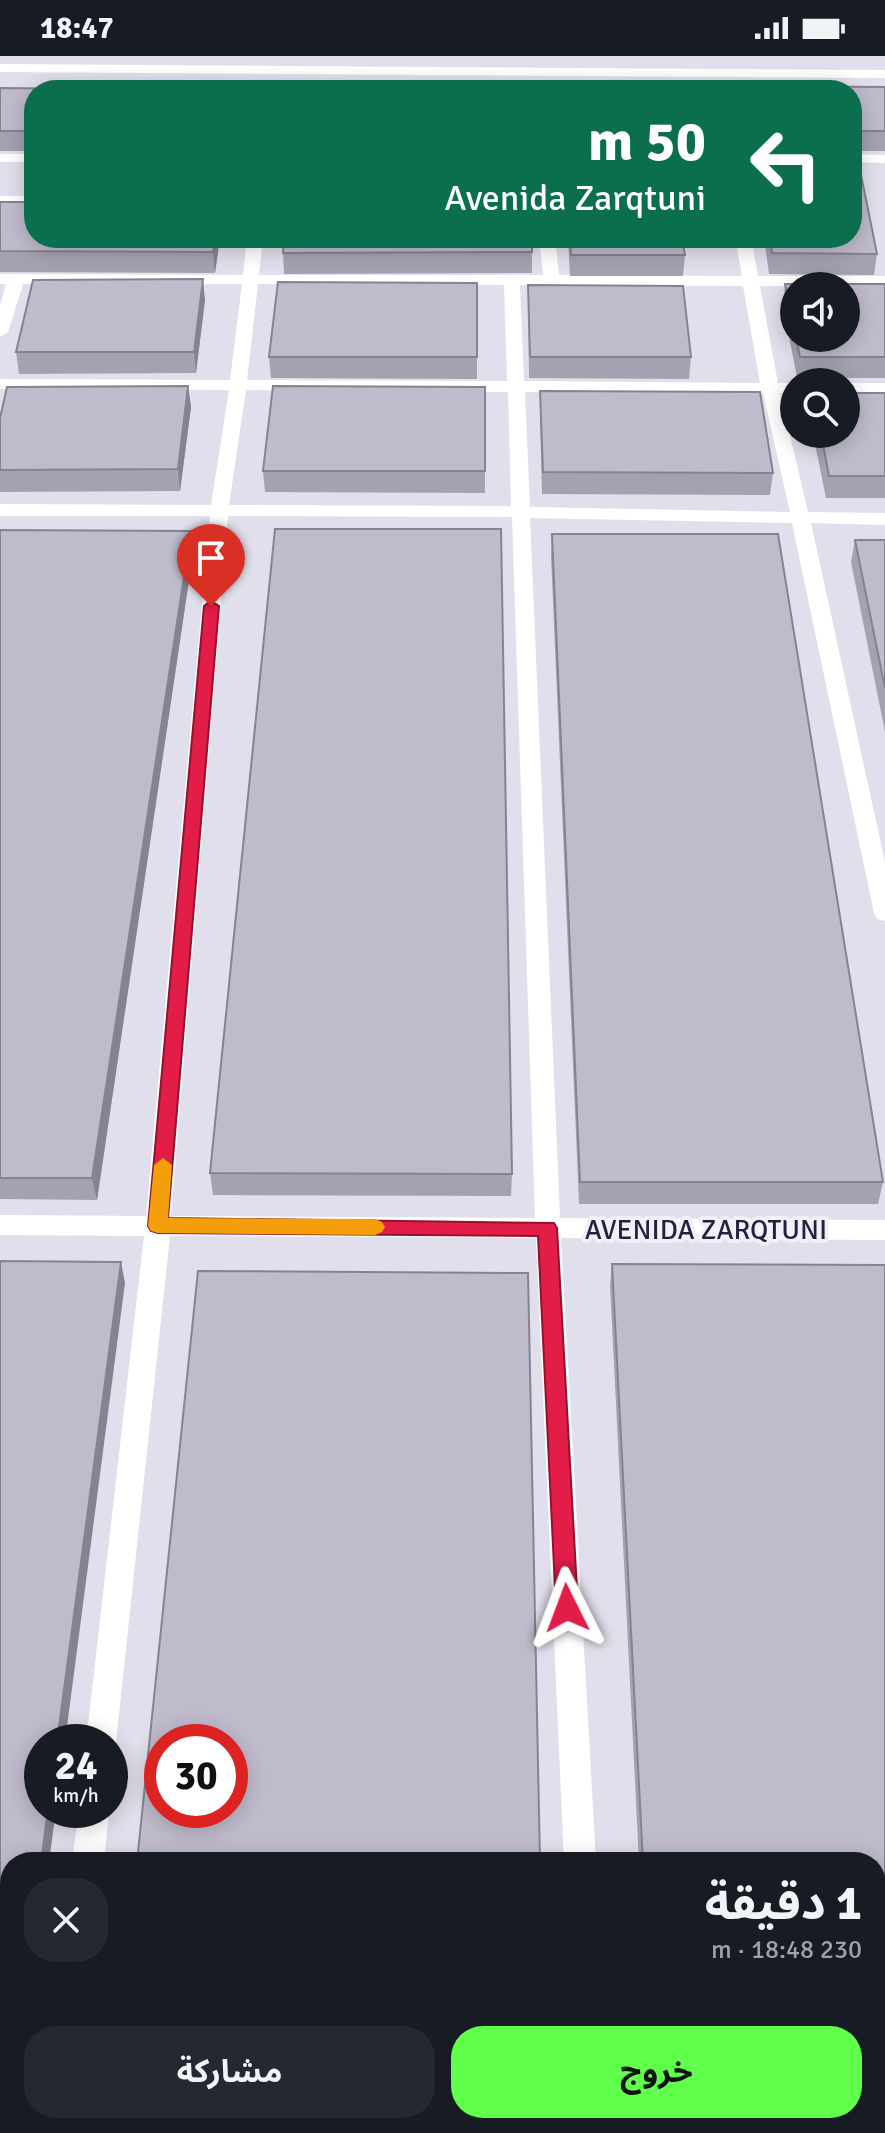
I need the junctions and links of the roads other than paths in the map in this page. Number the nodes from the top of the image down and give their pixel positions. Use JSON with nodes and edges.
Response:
{"nodes":[{"id":1,"x":275,"y":62,"type":"edge"},
{"id":2,"x":727,"y":64,"type":"edge"},
{"id":3,"x":0,"y":68,"type":"edge"},
{"id":4,"x":419,"y":70,"type":"junction"},
{"id":5,"x":885,"y":74,"type":"edge"},
{"id":6,"x":419,"y":80,"type":"edge"},
{"id":7,"x":0,"y":158,"type":"edge"},
{"id":8,"x":24,"y":158,"type":"edge"},
{"id":9,"x":862,"y":158,"type":"edge"},
{"id":10,"x":885,"y":159,"type":"edge"},
{"id":11,"x":0,"y":201,"type":"edge"},
{"id":12,"x":24,"y":201,"type":"edge"},
{"id":13,"x":253,"y":248,"type":"edge"},
{"id":14,"x":548,"y":248,"type":"edge"},
{"id":15,"x":744,"y":248,"type":"edge"},
{"id":16,"x":248,"y":278,"type":"junction"},
{"id":17,"x":8,"y":279,"type":"edge"},
{"id":18,"x":512,"y":279,"type":"junction"},
{"id":19,"x":552,"y":280,"type":"junction"},
{"id":20,"x":749,"y":280,"type":"junction"},
{"id":21,"x":885,"y":281,"type":"edge"},
{"id":22,"x":0,"y":332,"type":"edge"},
{"id":23,"x":0,"y":384,"type":"edge"},
{"id":24,"x":238,"y":385,"type":"junction"},
{"id":25,"x":517,"y":386,"type":"junction"},
{"id":26,"x":770,"y":388,"type":"junction"},
{"id":27,"x":780,"y":388,"type":"edge"},
{"id":28,"x":860,"y":388,"type":"edge"},
{"id":29,"x":885,"y":388,"type":"edge"},
{"id":30,"x":0,"y":510,"type":"edge"},
{"id":31,"x":522,"y":512,"type":"junction"},
{"id":32,"x":219,"y":513,"type":"junction"},
{"id":33,"x":800,"y":517,"type":"junction"},
{"id":34,"x":885,"y":519,"type":"edge"},
{"id":35,"x":885,"y":913,"type":"edge"},
{"id":36,"x":0,"y":1225,"type":"edge"},
{"id":37,"x":158,"y":1226,"type":"junction"},
{"id":38,"x":548,"y":1228,"type":"junction"},
{"id":39,"x":885,"y":1230,"type":"edge"},
{"id":40,"x":103,"y":1724,"type":"edge"},
{"id":41,"x":92,"y":1828,"type":"edge"},
{"id":42,"x":89,"y":1852,"type":"edge"},
{"id":43,"x":579,"y":1852,"type":"edge"}],
"edges":[{"from":1,"to":3,"type":"street"},
{"from":1,"to":4,"type":"street"},
{"from":2,"to":4,"type":"street"},
{"from":2,"to":5,"type":"street"},
{"from":4,"to":6,"type":"street"},
{"from":7,"to":8,"type":"street"},
{"from":9,"to":10,"type":"street"},
{"from":11,"to":12,"type":"street"},
{"from":13,"to":16,"type":"street"},
{"from":14,"to":19,"type":"street"},
{"from":15,"to":20,"type":"street"},
{"from":16,"to":17,"type":"street"},
{"from":16,"to":18,"type":"street"},
{"from":16,"to":24,"type":"street"},
{"from":17,"to":22,"type":"street"},
{"from":18,"to":19,"type":"street"},
{"from":18,"to":25,"type":"street"},
{"from":19,"to":20,"type":"street"},
{"from":20,"to":21,"type":"street"},
{"from":20,"to":26,"type":"street"},
{"from":23,"to":24,"type":"street"},
{"from":24,"to":25,"type":"street"},
{"from":24,"to":32,"type":"street"},
{"from":25,"to":26,"type":"street"},
{"from":25,"to":31,"type":"street"},
{"from":26,"to":27,"type":"street"},
{"from":26,"to":33,"type":"street"},
{"from":28,"to":29,"type":"street"},
{"from":30,"to":32,"type":"street"},
{"from":31,"to":32,"type":"street"},
{"from":31,"to":33,"type":"street"},
{"from":31,"to":38,"type":"street"},
{"from":32,"to":37,"type":"street"},
{"from":33,"to":34,"type":"street"},
{"from":33,"to":35,"type":"street"},
{"from":36,"to":37,"type":"street","name":"AVENIDA ZARQTUNI"},
{"from":37,"to":38,"type":"street","name":"AVENIDA ZARQTUNI"},
{"from":37,"to":40,"type":"street"},
{"from":38,"to":39,"type":"street","name":"AVENIDA ZARQTUNI"},
{"from":38,"to":43,"type":"street"},
{"from":41,"to":42,"type":"street"}]}
